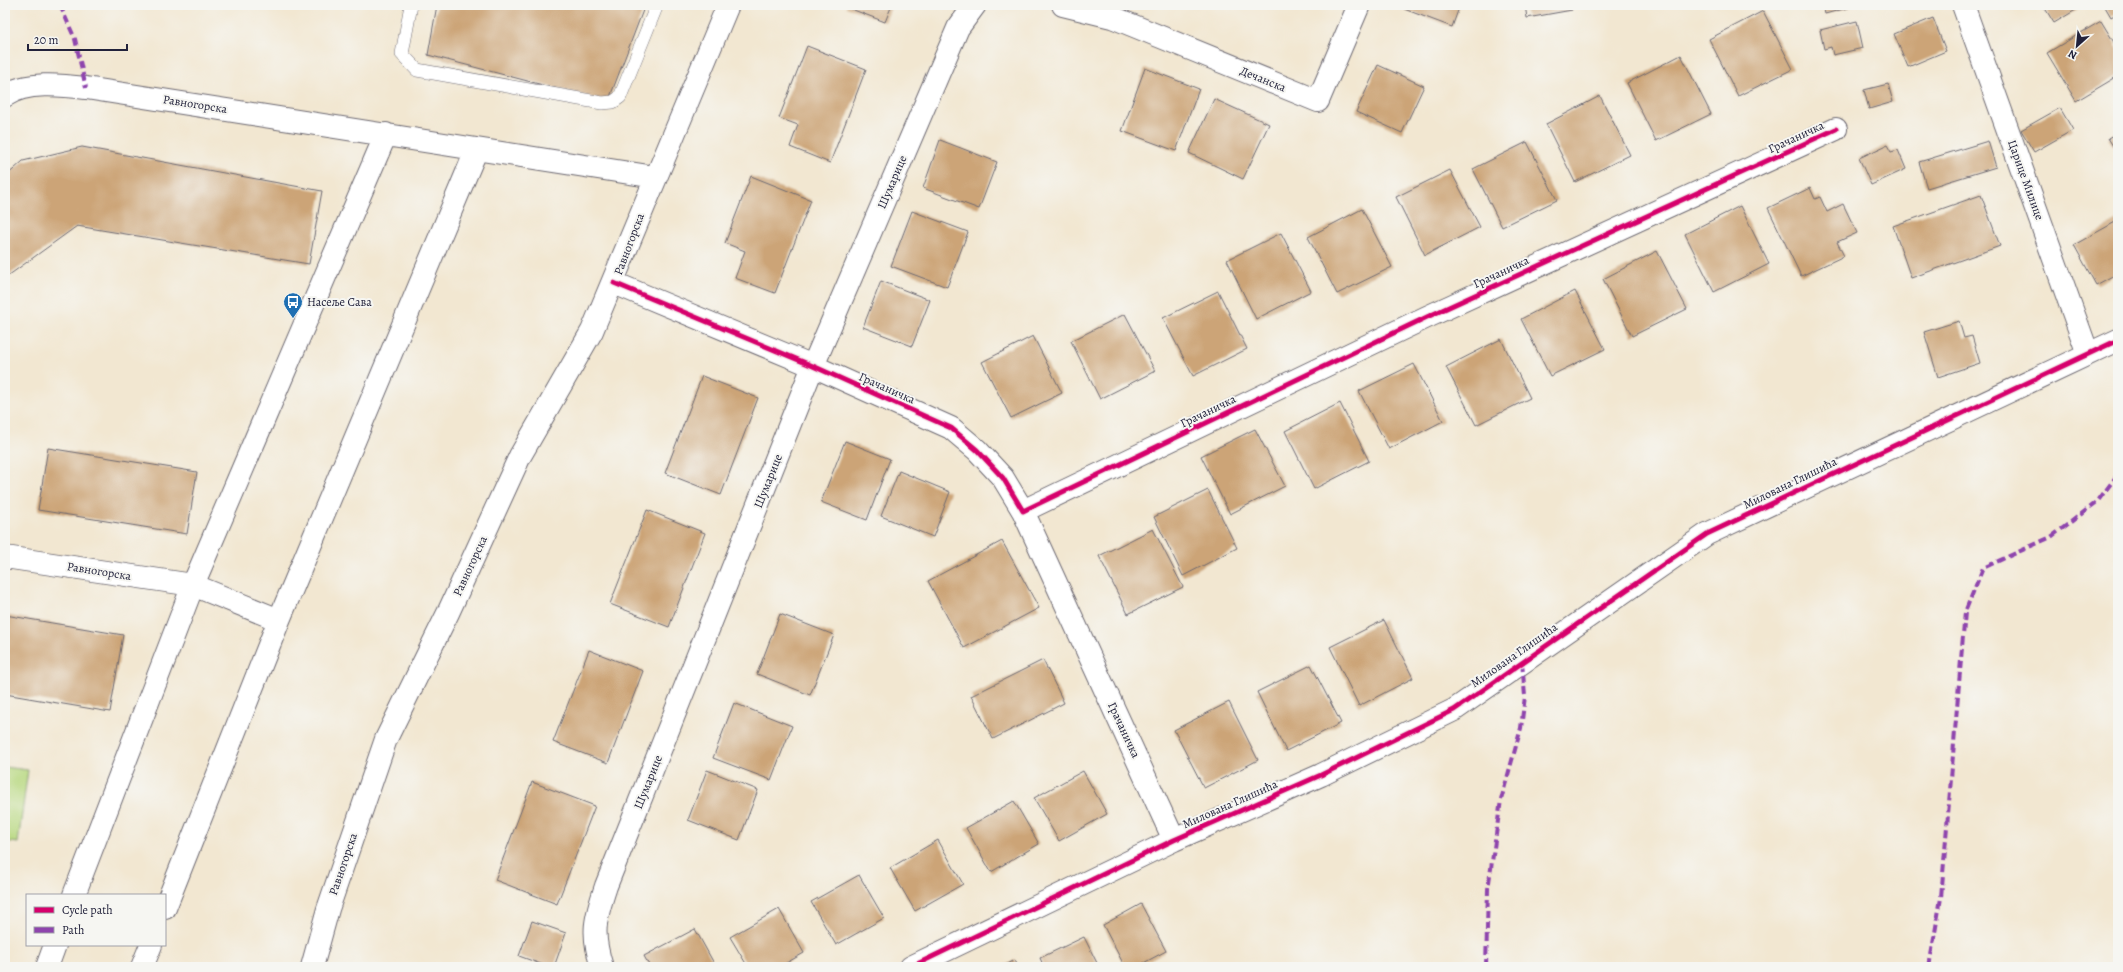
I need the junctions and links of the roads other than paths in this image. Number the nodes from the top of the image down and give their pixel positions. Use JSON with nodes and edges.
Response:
{"nodes":[{"id":1,"x":411,"y":5,"type":"edge"},
{"id":2,"x":657,"y":5,"type":"edge"},
{"id":3,"x":728,"y":5,"type":"edge"},
{"id":4,"x":975,"y":5,"type":"edge"},
{"id":5,"x":1063,"y":5,"type":"edge"},
{"id":6,"x":1359,"y":5,"type":"edge"},
{"id":7,"x":1963,"y":5,"type":"edge"},
{"id":8,"x":1114,"y":11,"type":"edge"},
{"id":9,"x":5,"y":96,"type":"edge"},
{"id":10,"x":1836,"y":129,"type":"dead end"},
{"id":11,"x":386,"y":134,"type":"junction"},
{"id":12,"x":476,"y":150,"type":"junction"},
{"id":13,"x":655,"y":177,"type":"junction"},
{"id":14,"x":614,"y":283,"type":"junction"},
{"id":15,"x":2118,"y":340,"type":"edge"},
{"id":16,"x":2088,"y":354,"type":"junction"},
{"id":17,"x":814,"y":366,"type":"junction"},
{"id":18,"x":1023,"y":511,"type":"junction"},
{"id":19,"x":5,"y":557,"type":"edge"},
{"id":20,"x":193,"y":585,"type":"junction"},
{"id":21,"x":279,"y":620,"type":"junction"},
{"id":22,"x":1174,"y":840,"type":"junction"},
{"id":23,"x":74,"y":894,"type":"edge"},
{"id":24,"x":166,"y":905,"type":"edge"},
{"id":25,"x":55,"y":946,"type":"edge"},
{"id":26,"x":150,"y":946,"type":"edge"},
{"id":27,"x":47,"y":967,"type":"edge"},
{"id":28,"x":142,"y":967,"type":"edge"},
{"id":29,"x":312,"y":967,"type":"edge"},
{"id":30,"x":602,"y":967,"type":"edge"},
{"id":31,"x":911,"y":967,"type":"edge"}],
"edges":[{"from":1,"to":2,"type":"lane"},
{"from":3,"to":13,"type":"street","name":"Равногорска"},
{"from":4,"to":17,"type":"street","name":"Шумарице"},
{"from":5,"to":8,"type":"street"},
{"from":6,"to":8,"type":"street","name":"Дечанска"},
{"from":7,"to":16,"type":"street","name":"Царице Милице"},
{"from":9,"to":11,"type":"street","name":"Равногорска"},
{"from":10,"to":18,"type":"street","name":"Грачаничка"},
{"from":11,"to":12,"type":"street","name":"Равногорска"},
{"from":11,"to":20,"type":"street"},
{"from":12,"to":13,"type":"street","name":"Равногорска"},
{"from":12,"to":21,"type":"street"},
{"from":13,"to":14,"type":"street","name":"Равногорска"},
{"from":14,"to":17,"type":"street","name":"Грачаничка"},
{"from":14,"to":29,"type":"street","name":"Равногорска"},
{"from":15,"to":16,"type":"street","name":"Милована Глишића"},
{"from":16,"to":22,"type":"street","name":"Милована Глишића"},
{"from":17,"to":18,"type":"street","name":"Грачаничка"},
{"from":17,"to":30,"type":"street","name":"Шумарице"},
{"from":18,"to":22,"type":"street","name":"Грачаничка"},
{"from":19,"to":20,"type":"street","name":"Равногорска"},
{"from":20,"to":21,"type":"street","name":"Равногорска"},
{"from":20,"to":23,"type":"street"},
{"from":21,"to":24,"type":"street"},
{"from":22,"to":31,"type":"street","name":"Милована Глишића"},
{"from":25,"to":27,"type":"street"},
{"from":26,"to":28,"type":"street"}]}
